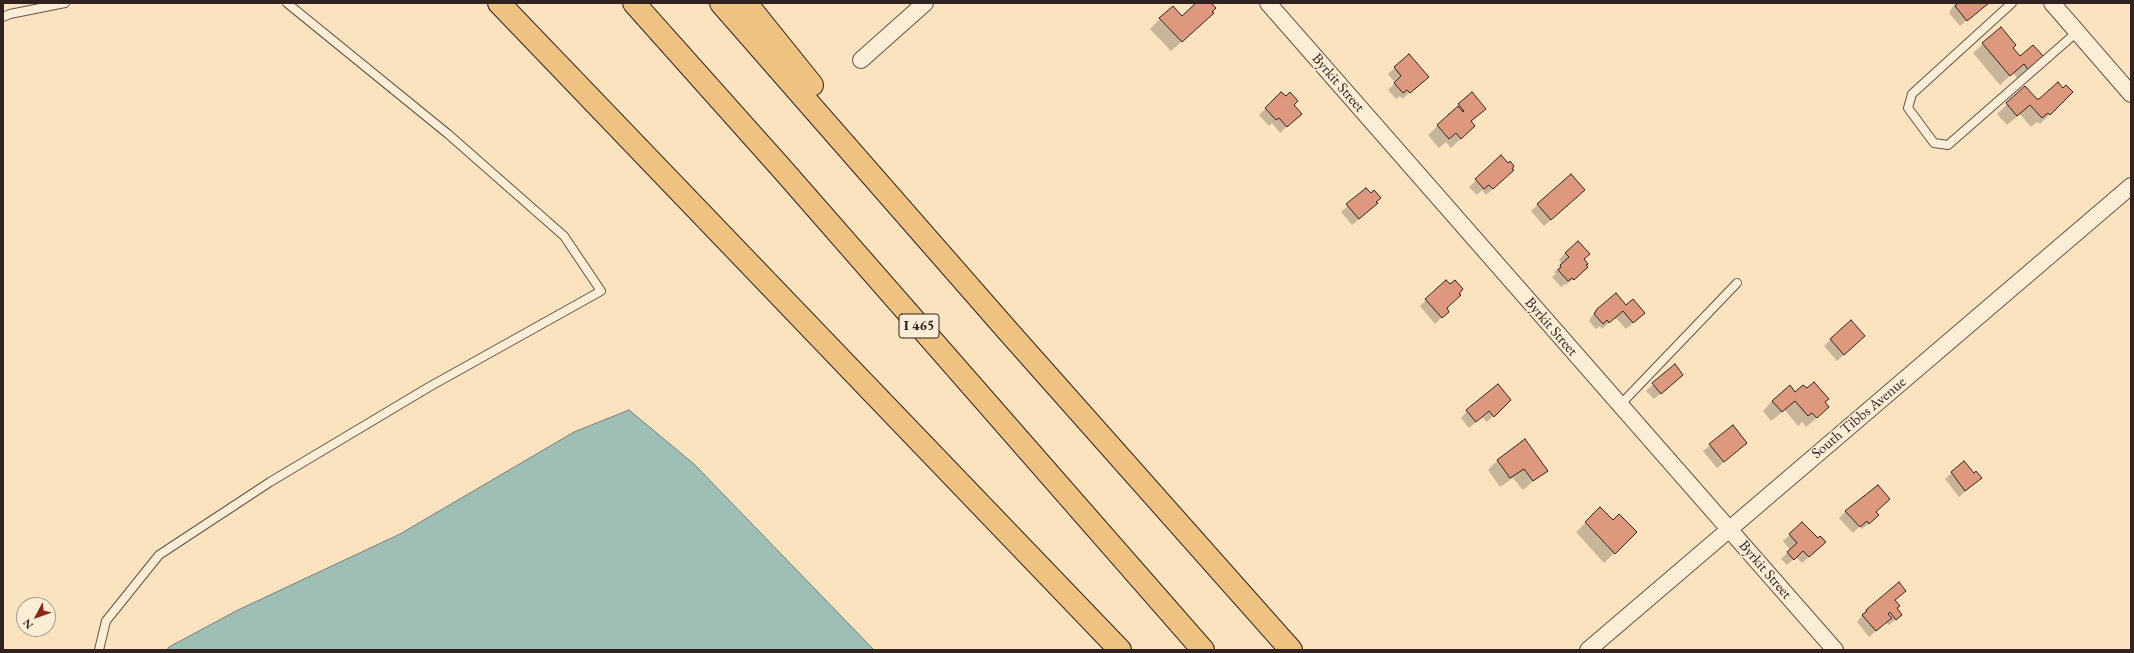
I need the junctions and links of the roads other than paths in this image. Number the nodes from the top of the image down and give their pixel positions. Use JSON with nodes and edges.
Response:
{"nodes":[{"id":1,"x":65,"y":3,"type":"edge"},
{"id":2,"x":287,"y":3,"type":"edge"},
{"id":3,"x":499,"y":3,"type":"edge"},
{"id":4,"x":625,"y":3,"type":"edge"},
{"id":5,"x":634,"y":3,"type":"edge"},
{"id":6,"x":721,"y":3,"type":"edge"},
{"id":7,"x":746,"y":3,"type":"edge"},
{"id":8,"x":925,"y":3,"type":"edge"},
{"id":9,"x":1268,"y":3,"type":"edge"},
{"id":10,"x":2012,"y":3,"type":"edge"},
{"id":11,"x":2052,"y":3,"type":"edge"},
{"id":12,"x":3,"y":17,"type":"edge"},
{"id":13,"x":2078,"y":32,"type":"junction"},
{"id":14,"x":861,"y":60,"type":"dead end"},
{"id":15,"x":708,"y":86,"type":"junction"},
{"id":16,"x":2131,"y":94,"type":"edge"},
{"id":17,"x":2131,"y":186,"type":"edge"},
{"id":18,"x":1737,"y":283,"type":"dead end"},
{"id":19,"x":1007,"y":330,"type":"junction"},
{"id":20,"x":1620,"y":405,"type":"junction"},
{"id":21,"x":1728,"y":529,"type":"junction"},
{"id":22,"x":99,"y":650,"type":"edge"},
{"id":23,"x":1120,"y":650,"type":"edge"},
{"id":24,"x":1203,"y":650,"type":"edge"},
{"id":25,"x":1291,"y":650,"type":"edge"},
{"id":26,"x":1588,"y":650,"type":"edge"},
{"id":27,"x":1835,"y":650,"type":"edge"}],
"edges":[{"from":1,"to":12,"type":"lane"},
{"from":2,"to":22,"type":"lane"},
{"from":3,"to":23,"type":"highway"},
{"from":4,"to":15,"type":"highway"},
{"from":5,"to":15,"type":"highway","number":"I 465"},
{"from":6,"to":19,"type":"highway"},
{"from":7,"to":19,"type":"highway"},
{"from":8,"to":14,"type":"street"},
{"from":9,"to":20,"type":"street","name":"Byrkit Street"},
{"from":10,"to":13,"type":"lane"},
{"from":11,"to":13,"type":"street"},
{"from":13,"to":16,"type":"street"},
{"from":15,"to":24,"type":"highway","number":"I 465"},
{"from":17,"to":21,"type":"street","name":"South Tibbs Avenue"},
{"from":18,"to":20,"type":"lane"},
{"from":19,"to":25,"type":"highway"},
{"from":20,"to":21,"type":"street","name":"Byrkit Street"},
{"from":21,"to":26,"type":"street","name":"South Tibbs Avenue"},
{"from":21,"to":27,"type":"street","name":"Byrkit Street"}]}
